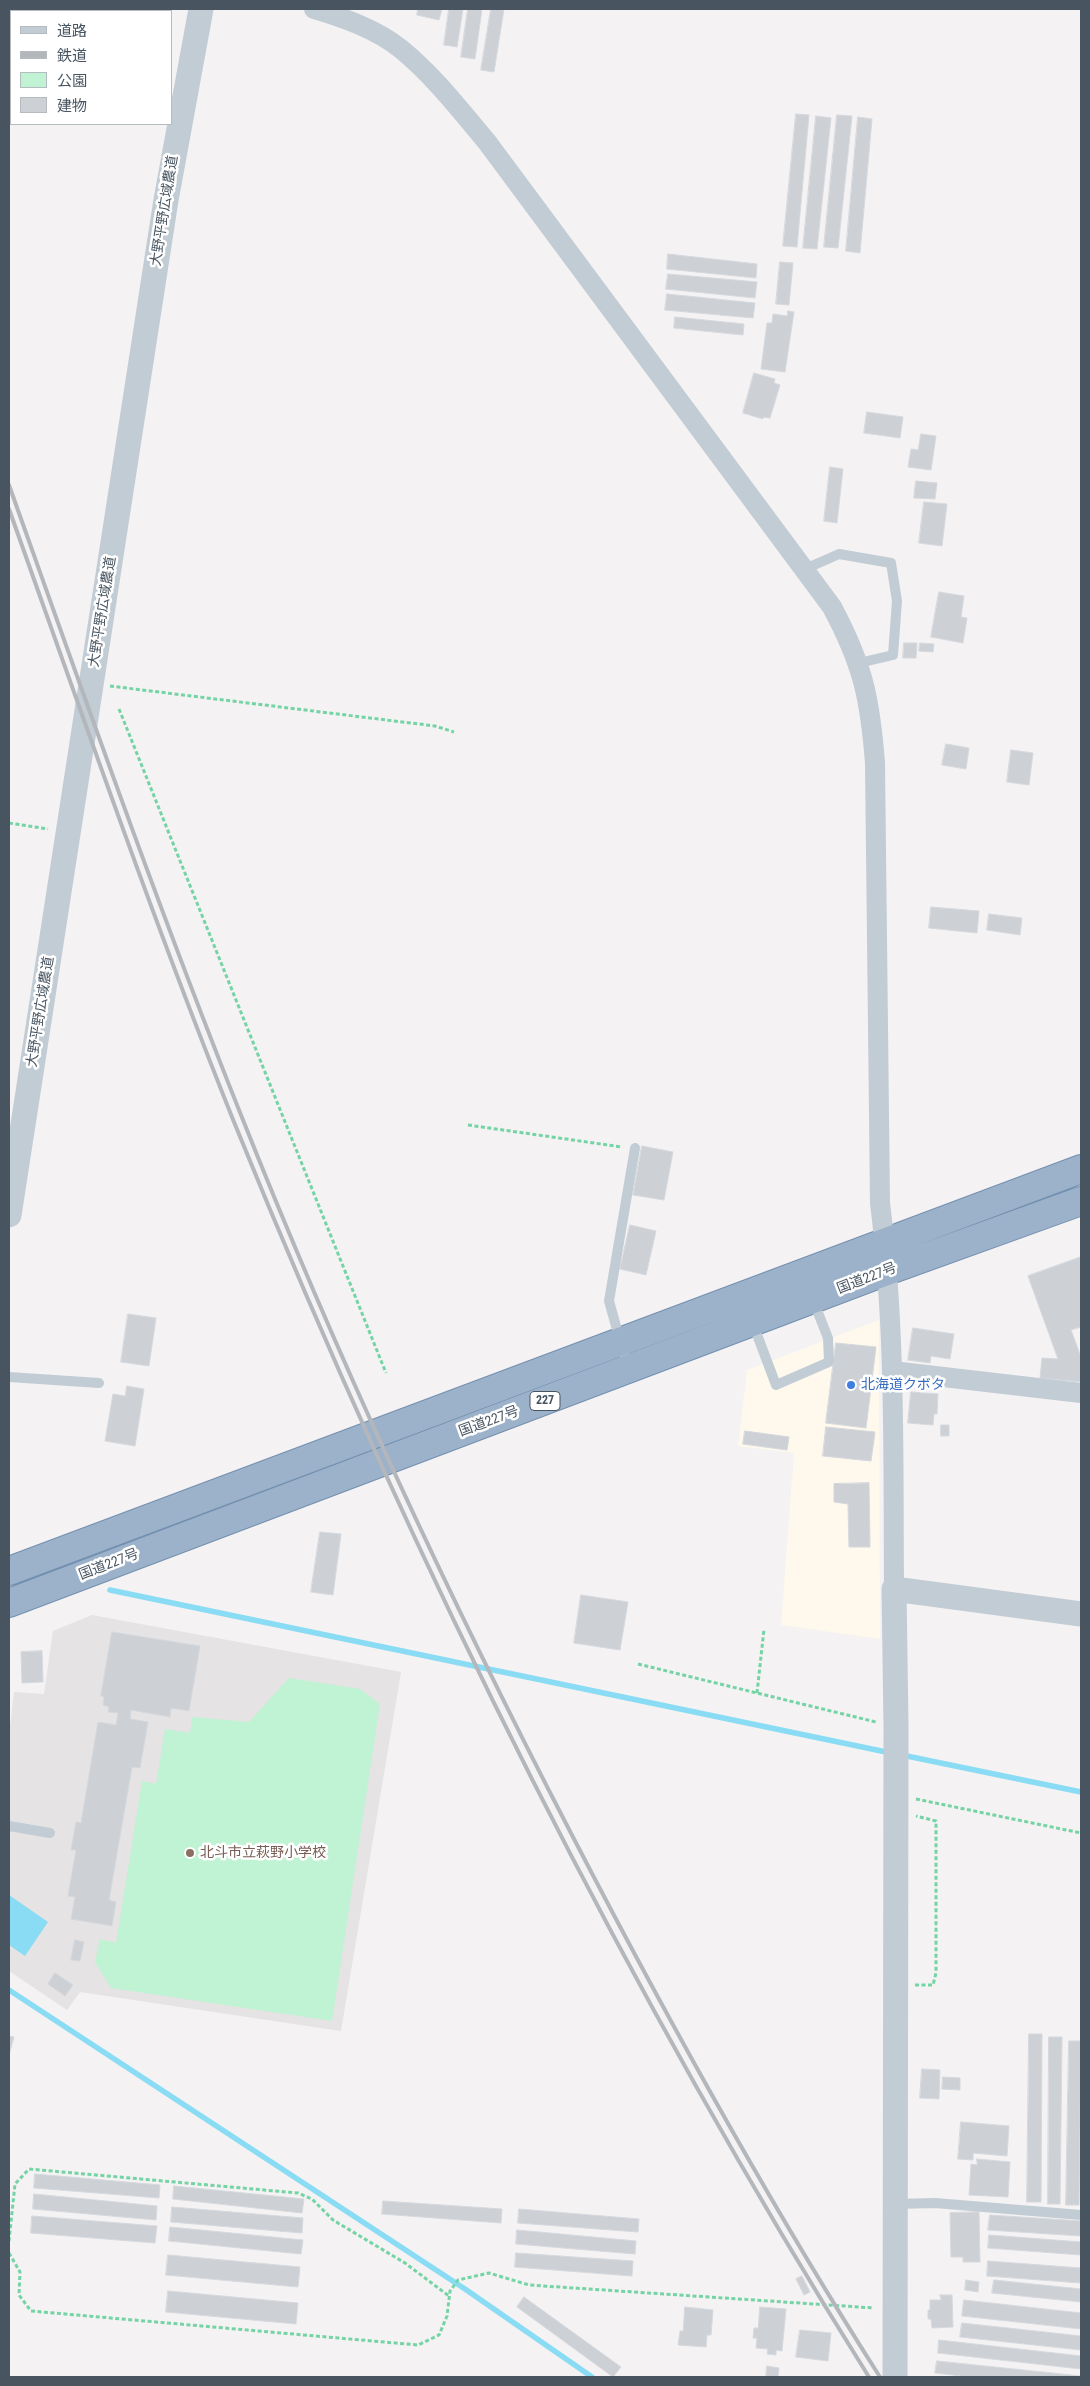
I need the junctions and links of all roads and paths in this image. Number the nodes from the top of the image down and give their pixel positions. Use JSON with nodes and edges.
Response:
{"nodes":[{"id":1,"x":201,"y":9,"type":"edge"},
{"id":2,"x":314,"y":9,"type":"edge"},
{"id":3,"x":805,"y":569,"type":"junction"},
{"id":4,"x":859,"y":663,"type":"junction"},
{"id":5,"x":92,"y":684,"type":"junction"},
{"id":6,"x":118,"y":709,"type":"dead end"},
{"id":7,"x":454,"y":732,"type":"dead end"},
{"id":8,"x":9,"y":823,"type":"edge"},
{"id":9,"x":69,"y":832,"type":"junction"},
{"id":10,"x":468,"y":1125,"type":"dead end"},
{"id":11,"x":635,"y":1148,"type":"joint"},
{"id":12,"x":1081,"y":1169,"type":"edge"},
{"id":13,"x":1081,"y":1201,"type":"edge"},
{"id":14,"x":9,"y":1215,"type":"edge"},
{"id":15,"x":885,"y":1243,"type":"junction"},
{"id":16,"x":888,"y":1271,"type":"junction"},
{"id":17,"x":812,"y":1300,"type":"junction"},
{"id":18,"x":752,"y":1323,"type":"junction"},
{"id":19,"x":620,"y":1342,"type":"junction"},
{"id":20,"x":628,"y":1370,"type":"junction"},
{"id":21,"x":892,"y":1371,"type":"junction"},
{"id":22,"x":386,"y":1374,"type":"dead end"},
{"id":23,"x":9,"y":1377,"type":"edge"},
{"id":24,"x":99,"y":1383,"type":"dead end"},
{"id":25,"x":1081,"y":1393,"type":"edge"},
{"id":26,"x":9,"y":1571,"type":"edge"},
{"id":27,"x":894,"y":1589,"type":"junction"},
{"id":28,"x":9,"y":1603,"type":"edge"},
{"id":29,"x":1081,"y":1614,"type":"edge"},
{"id":30,"x":764,"y":1629,"type":"dead end"},
{"id":31,"x":638,"y":1664,"type":"dead end"},
{"id":32,"x":757,"y":1693,"type":"junction"},
{"id":33,"x":896,"y":1730,"type":"junction"},
{"id":34,"x":896,"y":1793,"type":"junction"},
{"id":35,"x":9,"y":1826,"type":"edge"},
{"id":36,"x":50,"y":1833,"type":"dead end"},
{"id":37,"x":1081,"y":1833,"type":"edge"},
{"id":38,"x":896,"y":1984,"type":"junction"},
{"id":39,"x":895,"y":2204,"type":"junction"},
{"id":40,"x":1081,"y":2215,"type":"edge"},
{"id":41,"x":9,"y":2241,"type":"edge"},
{"id":42,"x":9,"y":2253,"type":"edge"},
{"id":43,"x":449,"y":2297,"type":"junction"},
{"id":44,"x":895,"y":2310,"type":"junction"},
{"id":45,"x":895,"y":2377,"type":"edge"}],
"edges":[{"from":1,"to":5,"type":"street","name":"大野平野広域農道"},
{"from":2,"to":3,"type":"street"},
{"from":3,"to":4,"type":"street"},
{"from":3,"to":4,"type":"lane"},
{"from":4,"to":15,"type":"street"},
{"from":5,"to":7,"type":"path"},
{"from":5,"to":9,"type":"street","name":"大野平野広域農道"},
{"from":6,"to":22,"type":"path"},
{"from":8,"to":9,"type":"path"},
{"from":9,"to":14,"type":"street","name":"大野平野広域農道"},
{"from":10,"to":11,"type":"path"},
{"from":11,"to":19,"type":"lane"},
{"from":12,"to":15,"type":"highway","name":"国道227号","number":"227"},
{"from":13,"to":16,"type":"highway","name":"国道227号","number":"227"},
{"from":15,"to":16,"type":"street"},
{"from":15,"to":19,"type":"highway","name":"国道227号","number":"227"},
{"from":16,"to":17,"type":"highway","name":"国道227号","number":"227"},
{"from":16,"to":21,"type":"street"},
{"from":17,"to":18,"type":"highway","name":"国道227号","number":"227"},
{"from":17,"to":18,"type":"lane"},
{"from":18,"to":20,"type":"highway","name":"国道227号","number":"227"},
{"from":19,"to":20,"type":"lane"},
{"from":19,"to":26,"type":"highway","name":"国道227号","number":"227"},
{"from":20,"to":28,"type":"highway","name":"国道227号","number":"227"},
{"from":21,"to":25,"type":"street"},
{"from":21,"to":27,"type":"street"},
{"from":23,"to":24,"type":"lane"},
{"from":27,"to":29,"type":"street"},
{"from":27,"to":33,"type":"street"},
{"from":30,"to":32,"type":"path"},
{"from":31,"to":32,"type":"path"},
{"from":32,"to":33,"type":"path"},
{"from":33,"to":34,"type":"street"},
{"from":34,"to":37,"type":"path"},
{"from":34,"to":38,"type":"street"},
{"from":34,"to":38,"type":"path"},
{"from":35,"to":36,"type":"lane"},
{"from":38,"to":39,"type":"street"},
{"from":39,"to":40,"type":"lane"},
{"from":39,"to":44,"type":"street"},
{"from":41,"to":43,"type":"path"},
{"from":42,"to":43,"type":"path"},
{"from":43,"to":44,"type":"path"},
{"from":44,"to":45,"type":"street"}]}
